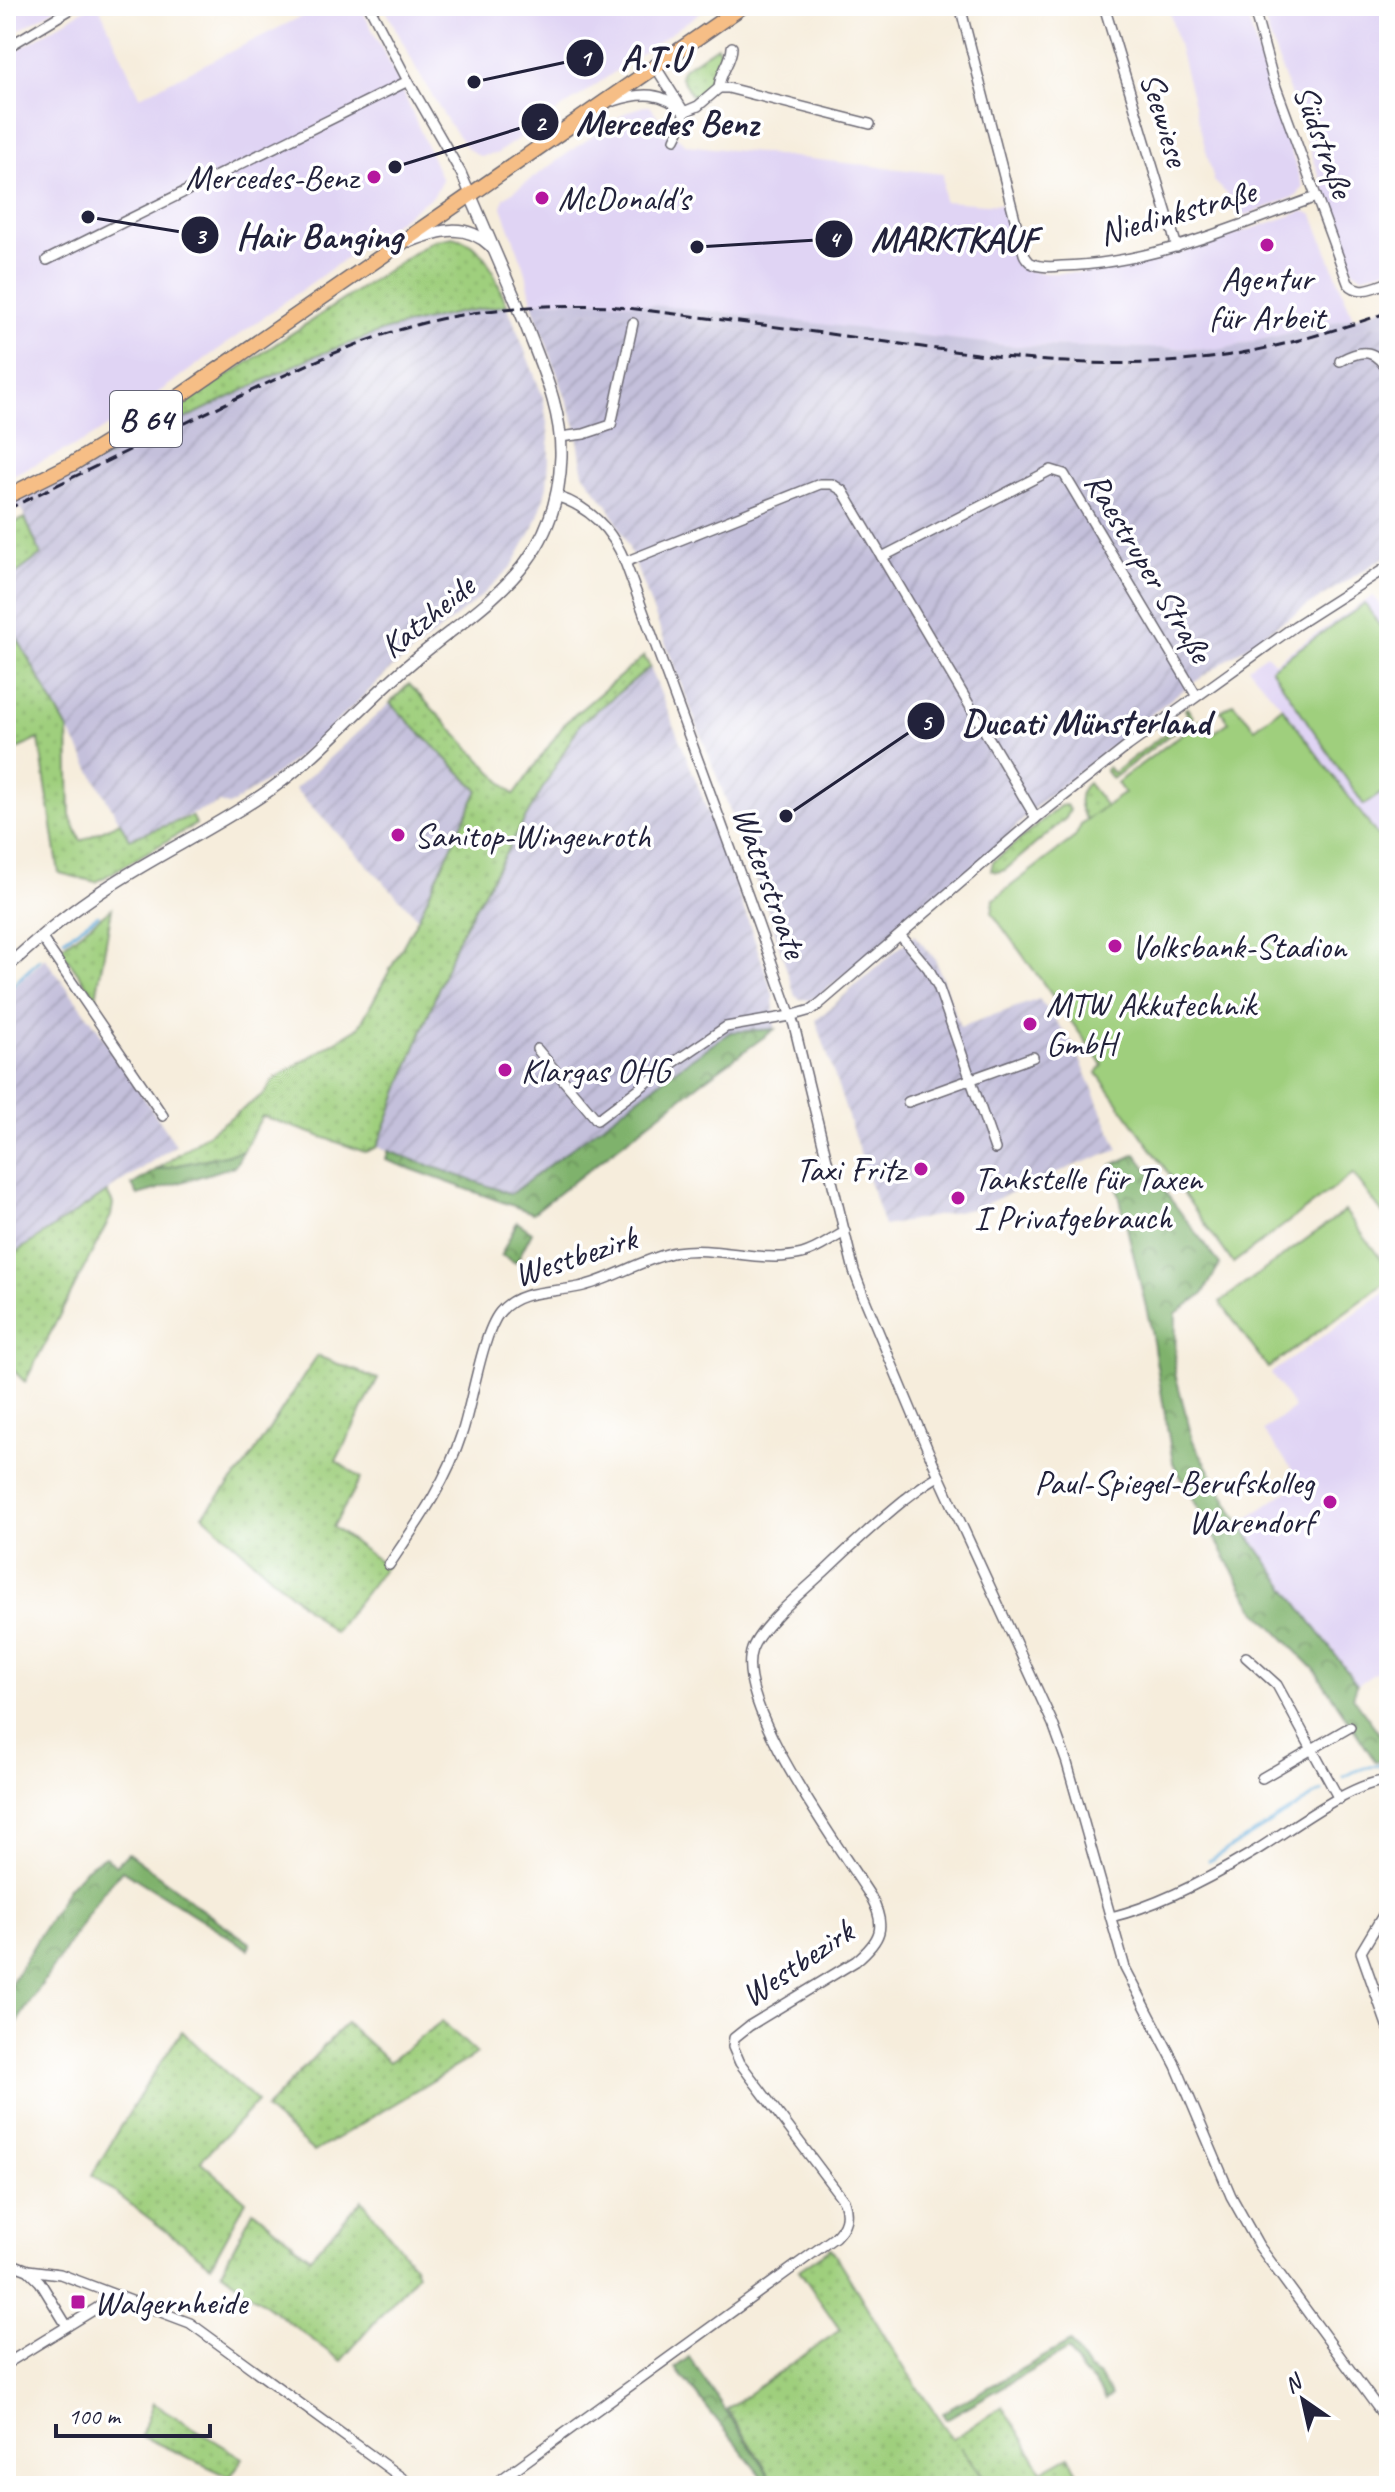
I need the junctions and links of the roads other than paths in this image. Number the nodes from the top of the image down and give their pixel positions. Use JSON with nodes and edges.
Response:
{"nodes":[{"id":1,"x":76,"y":6,"type":"edge"},
{"id":2,"x":369,"y":6,"type":"edge"},
{"id":3,"x":743,"y":6,"type":"edge"},
{"id":4,"x":960,"y":6,"type":"edge"},
{"id":5,"x":1104,"y":6,"type":"edge"},
{"id":6,"x":1253,"y":6,"type":"edge"},
{"id":7,"x":732,"y":47,"type":"dead end"},
{"id":8,"x":6,"y":48,"type":"edge"},
{"id":9,"x":655,"y":66,"type":"junction"},
{"id":10,"x":408,"y":81,"type":"junction"},
{"id":11,"x":719,"y":88,"type":"junction"},
{"id":12,"x":684,"y":112,"type":"junction"},
{"id":13,"x":586,"y":114,"type":"junction"},
{"id":14,"x":870,"y":124,"type":"dead end"},
{"id":15,"x":675,"y":139,"type":"dead end"},
{"id":16,"x":470,"y":194,"type":"junction"},
{"id":17,"x":1316,"y":197,"type":"junction"},
{"id":18,"x":395,"y":246,"type":"junction"},
{"id":19,"x":1177,"y":247,"type":"junction"},
{"id":20,"x":494,"y":249,"type":"junction"},
{"id":21,"x":47,"y":260,"type":"dead end"},
{"id":22,"x":1389,"y":282,"type":"edge"},
{"id":23,"x":633,"y":323,"type":"dead end"},
{"id":24,"x":1340,"y":361,"type":"dead end"},
{"id":25,"x":1389,"y":373,"type":"edge"},
{"id":26,"x":560,"y":437,"type":"junction"},
{"id":27,"x":556,"y":496,"type":"junction"},
{"id":28,"x":6,"y":497,"type":"edge"},
{"id":29,"x":882,"y":557,"type":"junction"},
{"id":30,"x":625,"y":562,"type":"junction"},
{"id":31,"x":1389,"y":566,"type":"edge"},
{"id":32,"x":1196,"y":695,"type":"junction"},
{"id":33,"x":1036,"y":818,"type":"junction"},
{"id":34,"x":900,"y":935,"type":"junction"},
{"id":35,"x":41,"y":937,"type":"junction"},
{"id":36,"x":6,"y":968,"type":"edge"},
{"id":37,"x":790,"y":1016,"type":"junction"},
{"id":38,"x":537,"y":1049,"type":"dead end"},
{"id":39,"x":1033,"y":1057,"type":"dead end"},
{"id":40,"x":971,"y":1080,"type":"junction"},
{"id":41,"x":908,"y":1102,"type":"dead end"},
{"id":42,"x":163,"y":1116,"type":"dead end"},
{"id":43,"x":995,"y":1149,"type":"dead end"},
{"id":44,"x":845,"y":1232,"type":"junction"},
{"id":45,"x":939,"y":1476,"type":"junction"},
{"id":46,"x":389,"y":1565,"type":"dead end"},
{"id":47,"x":1246,"y":1657,"type":"dead end"},
{"id":48,"x":1350,"y":1727,"type":"dead end"},
{"id":49,"x":1313,"y":1748,"type":"junction"},
{"id":50,"x":1262,"y":1778,"type":"dead end"},
{"id":51,"x":1389,"y":1781,"type":"edge"},
{"id":52,"x":1339,"y":1799,"type":"junction"},
{"id":53,"x":1389,"y":1905,"type":"edge"},
{"id":54,"x":1111,"y":1917,"type":"junction"},
{"id":55,"x":1389,"y":2031,"type":"edge"},
{"id":56,"x":6,"y":2262,"type":"edge"},
{"id":57,"x":28,"y":2270,"type":"junction"},
{"id":58,"x":118,"y":2295,"type":"junction"},
{"id":59,"x":67,"y":2326,"type":"junction"},
{"id":60,"x":6,"y":2364,"type":"edge"},
{"id":61,"x":1389,"y":2423,"type":"edge"},
{"id":62,"x":413,"y":2486,"type":"edge"},
{"id":63,"x":492,"y":2486,"type":"edge"}],
"edges":[{"from":1,"to":8,"type":"street"},
{"from":2,"to":10,"type":"street"},
{"from":3,"to":9,"type":"main road","number":"B 64"},
{"from":4,"to":19,"type":"street","name":"Niedinkstraße"},
{"from":5,"to":19,"type":"street","name":"Seewiese"},
{"from":6,"to":17,"type":"street","name":"Südstraße"},
{"from":7,"to":11,"type":"street"},
{"from":9,"to":12,"type":"street"},
{"from":9,"to":13,"type":"main road","number":"B 64"},
{"from":10,"to":16,"type":"street"},
{"from":10,"to":21,"type":"street"},
{"from":11,"to":12,"type":"street"},
{"from":11,"to":14,"type":"street"},
{"from":12,"to":13,"type":"street"},
{"from":12,"to":15,"type":"street"},
{"from":13,"to":16,"type":"main road","number":"B 64"},
{"from":16,"to":18,"type":"main road","number":"B 64"},
{"from":16,"to":20,"type":"street","name":"Katzheide"},
{"from":17,"to":19,"type":"street","name":"Niedinkstraße"},
{"from":17,"to":22,"type":"street","name":"Südstraße"},
{"from":18,"to":20,"type":"street"},
{"from":18,"to":28,"type":"main road","number":"B 64"},
{"from":20,"to":26,"type":"street","name":"Katzheide"},
{"from":23,"to":26,"type":"street"},
{"from":24,"to":25,"type":"street"},
{"from":26,"to":27,"type":"street","name":"Katzheide"},
{"from":27,"to":30,"type":"street","name":"Waterstroate"},
{"from":27,"to":35,"type":"street","name":"Katzheide"},
{"from":29,"to":30,"type":"street"},
{"from":29,"to":32,"type":"street","name":"Raestruper Straße"},
{"from":29,"to":33,"type":"street"},
{"from":30,"to":37,"type":"street","name":"Waterstroate"},
{"from":31,"to":32,"type":"street"},
{"from":32,"to":33,"type":"street"},
{"from":33,"to":34,"type":"street"},
{"from":34,"to":37,"type":"street"},
{"from":34,"to":40,"type":"street"},
{"from":35,"to":36,"type":"street","name":"Katzheide"},
{"from":35,"to":42,"type":"street"},
{"from":37,"to":38,"type":"street"},
{"from":37,"to":44,"type":"street"},
{"from":39,"to":40,"type":"street"},
{"from":40,"to":41,"type":"street"},
{"from":40,"to":43,"type":"street"},
{"from":44,"to":45,"type":"street"},
{"from":44,"to":46,"type":"street","name":"Westbezirk"},
{"from":45,"to":54,"type":"street"},
{"from":45,"to":63,"type":"street","name":"Westbezirk"},
{"from":47,"to":49,"type":"street"},
{"from":48,"to":49,"type":"street"},
{"from":49,"to":50,"type":"street"},
{"from":49,"to":52,"type":"street"},
{"from":51,"to":52,"type":"street"},
{"from":52,"to":54,"type":"street"},
{"from":53,"to":55,"type":"street"},
{"from":54,"to":61,"type":"street"},
{"from":56,"to":57,"type":"street"},
{"from":57,"to":58,"type":"street"},
{"from":57,"to":59,"type":"street"},
{"from":58,"to":59,"type":"street"},
{"from":58,"to":62,"type":"street"},
{"from":59,"to":60,"type":"street"}]}
